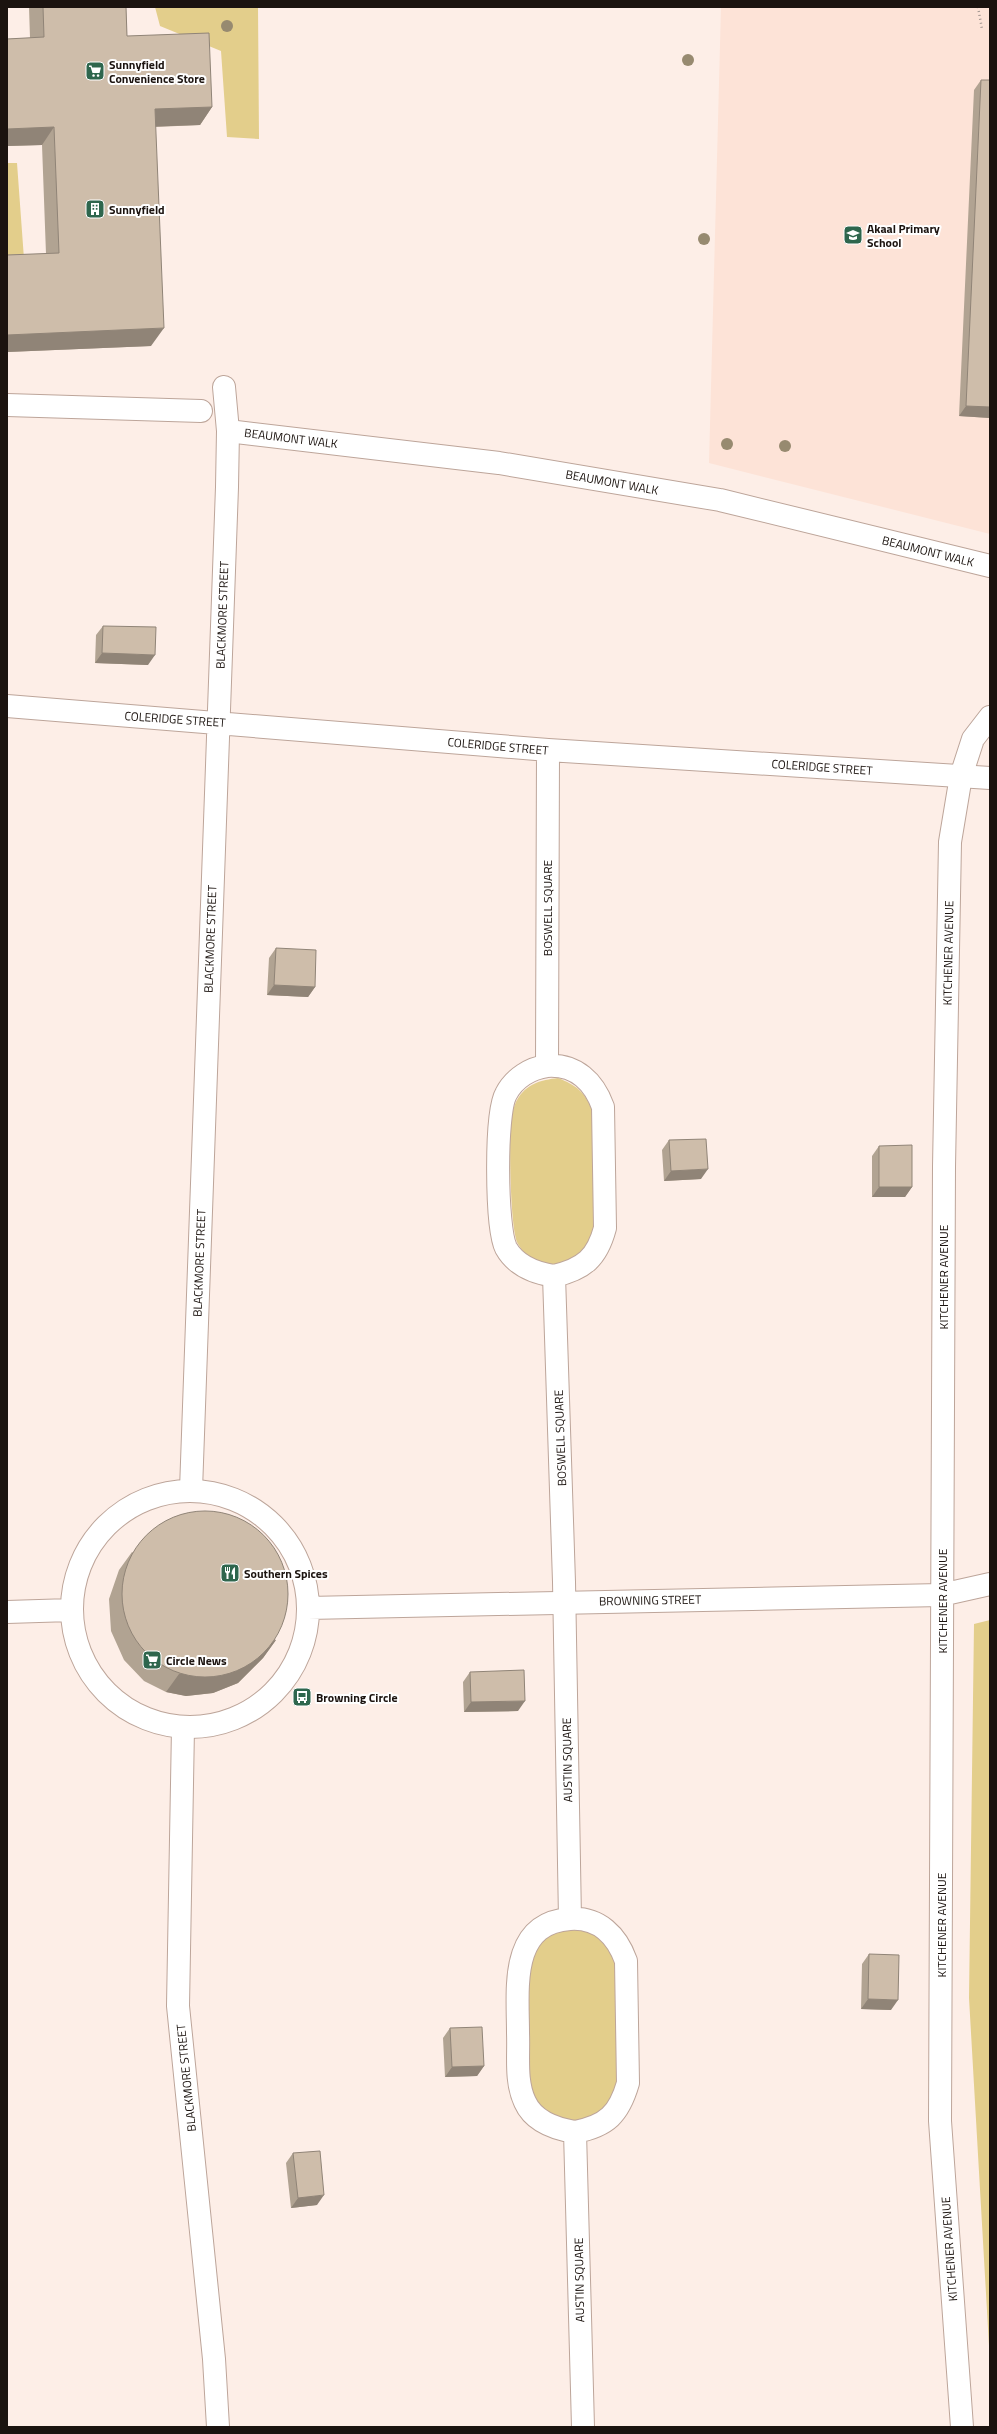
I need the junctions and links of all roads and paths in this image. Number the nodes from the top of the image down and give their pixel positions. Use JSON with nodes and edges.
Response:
{"nodes":[{"id":1,"x":978,"y":7,"type":"edge"},
{"id":2,"x":982,"y":28,"type":"dead end"},
{"id":3,"x":224,"y":388,"type":"dead end"},
{"id":4,"x":7,"y":405,"type":"edge"},
{"id":5,"x":201,"y":411,"type":"dead end"},
{"id":6,"x":228,"y":431,"type":"junction"},
{"id":7,"x":990,"y":566,"type":"edge"},
{"id":8,"x":7,"y":706,"type":"edge"},
{"id":9,"x":990,"y":717,"type":"edge"},
{"id":10,"x":219,"y":722,"type":"junction"},
{"id":11,"x":548,"y":750,"type":"junction"},
{"id":12,"x":961,"y":776,"type":"junction"},
{"id":13,"x":990,"y":778,"type":"edge"},
{"id":14,"x":547,"y":1066,"type":"junction"},
{"id":15,"x":554,"y":1276,"type":"junction"},
{"id":16,"x":191,"y":1490,"type":"junction"},
{"id":17,"x":990,"y":1584,"type":"edge"},
{"id":18,"x":941,"y":1595,"type":"junction"},
{"id":19,"x":564,"y":1601,"type":"junction"},
{"id":20,"x":308,"y":1608,"type":"junction"},
{"id":21,"x":71,"y":1610,"type":"junction"},
{"id":22,"x":7,"y":1612,"type":"edge"},
{"id":23,"x":184,"y":1728,"type":"junction"},
{"id":24,"x":570,"y":1919,"type":"junction"},
{"id":25,"x":575,"y":2132,"type":"junction"},
{"id":26,"x":218,"y":2427,"type":"edge"},
{"id":27,"x":583,"y":2427,"type":"edge"},
{"id":28,"x":962,"y":2427,"type":"edge"}],
"edges":[{"from":1,"to":2,"type":"path"},
{"from":3,"to":6,"type":"street","name":"BLACKMORE STREET"},
{"from":4,"to":5,"type":"street"},
{"from":6,"to":7,"type":"street","name":"BEAUMONT WALK"},
{"from":6,"to":10,"type":"street","name":"BLACKMORE STREET"},
{"from":8,"to":10,"type":"street","name":"COLERIDGE STREET"},
{"from":9,"to":12,"type":"street","name":"KITCHENER AVENUE"},
{"from":10,"to":11,"type":"street","name":"COLERIDGE STREET"},
{"from":10,"to":16,"type":"street","name":"BLACKMORE STREET"},
{"from":11,"to":12,"type":"street","name":"COLERIDGE STREET"},
{"from":11,"to":14,"type":"street","name":"BOSWELL SQUARE"},
{"from":12,"to":13,"type":"street","name":"COLERIDGE STREET"},
{"from":12,"to":18,"type":"street","name":"KITCHENER AVENUE"},
{"from":14,"to":15,"type":"street"},
{"from":14,"to":15,"type":"street"},
{"from":15,"to":19,"type":"street","name":"BOSWELL SQUARE"},
{"from":16,"to":20,"type":"street"},
{"from":16,"to":21,"type":"street"},
{"from":17,"to":18,"type":"street","name":"BROWNING STREET"},
{"from":18,"to":19,"type":"street","name":"BROWNING STREET"},
{"from":18,"to":28,"type":"street","name":"KITCHENER AVENUE"},
{"from":19,"to":20,"type":"street","name":"BROWNING STREET"},
{"from":19,"to":24,"type":"street","name":"AUSTIN SQUARE"},
{"from":20,"to":23,"type":"street"},
{"from":21,"to":22,"type":"street"},
{"from":21,"to":23,"type":"street"},
{"from":23,"to":26,"type":"street","name":"BLACKMORE STREET"},
{"from":24,"to":25,"type":"street"},
{"from":24,"to":25,"type":"street"},
{"from":25,"to":27,"type":"street","name":"AUSTIN SQUARE"}]}
